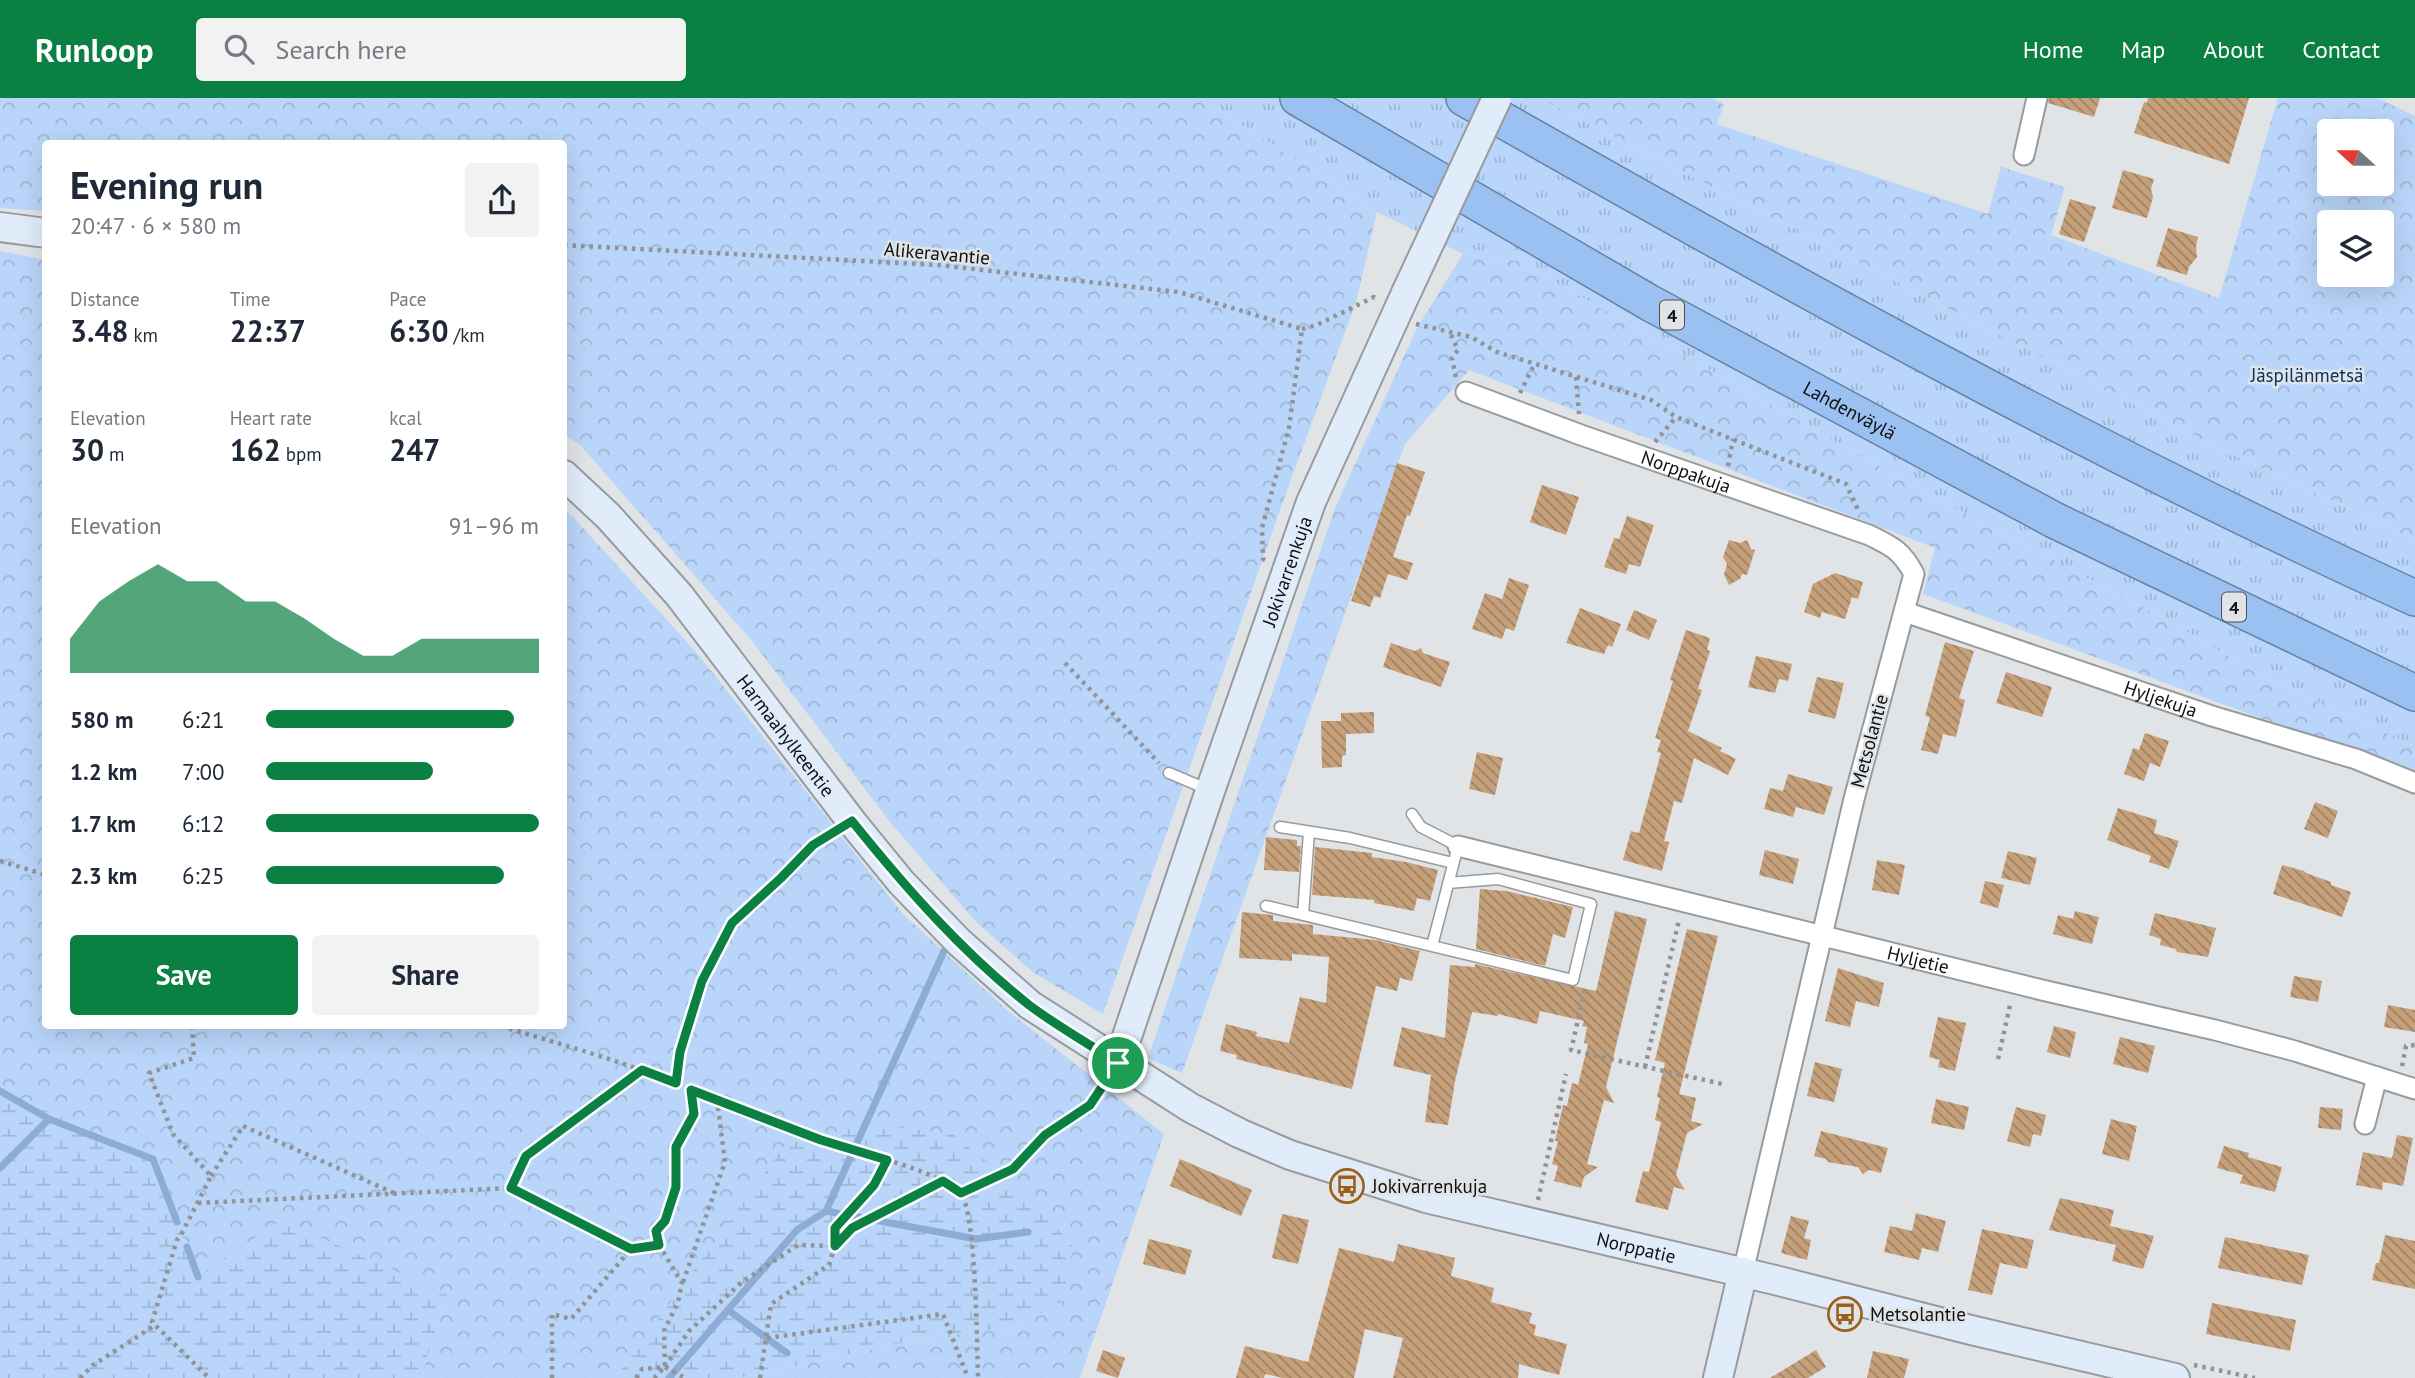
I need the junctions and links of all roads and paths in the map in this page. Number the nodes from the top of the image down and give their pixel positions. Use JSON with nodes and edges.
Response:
{"nodes":[{"id":1,"x":1297,"y":98,"type":"edge"},
{"id":2,"x":1464,"y":98,"type":"edge"},
{"id":3,"x":1497,"y":98,"type":"edge"},
{"id":4,"x":2037,"y":98,"type":"edge"},
{"id":5,"x":2024,"y":155,"type":"dead end"},
{"id":6,"x":0,"y":227,"type":"edge"},
{"id":7,"x":42,"y":232,"type":"edge"},
{"id":8,"x":567,"y":245,"type":"edge"},
{"id":9,"x":1394,"y":298,"type":"junction"},
{"id":10,"x":1412,"y":323,"type":"dead end"},
{"id":11,"x":1302,"y":329,"type":"junction"},
{"id":12,"x":1451,"y":334,"type":"junction"},
{"id":13,"x":1535,"y":363,"type":"junction"},
{"id":14,"x":1576,"y":376,"type":"junction"},
{"id":15,"x":1466,"y":392,"type":"joint"},
{"id":16,"x":1512,"y":410,"type":"junction"},
{"id":17,"x":1676,"y":417,"type":"junction"},
{"id":18,"x":1581,"y":435,"type":"junction"},
{"id":19,"x":1732,"y":439,"type":"junction"},
{"id":20,"x":1643,"y":456,"type":"junction"},
{"id":21,"x":567,"y":478,"type":"edge"},
{"id":22,"x":1725,"y":485,"type":"junction"},
{"id":23,"x":1869,"y":535,"type":"junction"},
{"id":24,"x":1905,"y":557,"type":"joint"},
{"id":25,"x":1288,"y":571,"type":"junction"},
{"id":26,"x":2415,"y":598,"type":"edge"},
{"id":27,"x":1905,"y":612,"type":"junction"},
{"id":28,"x":1065,"y":663,"type":"dead end"},
{"id":29,"x":2415,"y":693,"type":"edge"},
{"id":30,"x":1170,"y":774,"type":"joint"},
{"id":31,"x":2415,"y":783,"type":"edge"},
{"id":32,"x":1210,"y":791,"type":"junction"},
{"id":33,"x":1412,"y":814,"type":"dead end"},
{"id":34,"x":852,"y":821,"type":"junction"},
{"id":35,"x":1280,"y":827,"type":"dead end"},
{"id":36,"x":1309,"y":832,"type":"junction"},
{"id":37,"x":1456,"y":855,"type":"junction"},
{"id":38,"x":0,"y":861,"type":"edge"},
{"id":39,"x":42,"y":874,"type":"edge"},
{"id":40,"x":1448,"y":883,"type":"junction"},
{"id":41,"x":1683,"y":902,"type":"junction"},
{"id":42,"x":1266,"y":906,"type":"dead end"},
{"id":43,"x":1303,"y":915,"type":"junction"},
{"id":44,"x":1821,"y":934,"type":"junction"},
{"id":45,"x":1432,"y":946,"type":"junction"},
{"id":46,"x":2015,"y":983,"type":"junction"},
{"id":47,"x":192,"y":1029,"type":"edge"},
{"id":48,"x":511,"y":1029,"type":"edge"},
{"id":49,"x":2415,"y":1045,"type":"edge"},
{"id":50,"x":2406,"y":1046,"type":"dead end"},
{"id":51,"x":1571,"y":1050,"type":"dead end"},
{"id":52,"x":1998,"y":1059,"type":"dead end"},
{"id":53,"x":1118,"y":1063,"type":"junction"},
{"id":54,"x":1646,"y":1067,"type":"junction"},
{"id":55,"x":642,"y":1070,"type":"junction"},
{"id":56,"x":1566,"y":1074,"type":"dead end"},
{"id":57,"x":2377,"y":1077,"type":"junction"},
{"id":58,"x":676,"y":1083,"type":"junction"},
{"id":59,"x":1722,"y":1084,"type":"dead end"},
{"id":60,"x":2415,"y":1089,"type":"edge"},
{"id":61,"x":691,"y":1090,"type":"junction"},
{"id":62,"x":717,"y":1099,"type":"junction"},
{"id":63,"x":2365,"y":1124,"type":"dead end"},
{"id":64,"x":887,"y":1160,"type":"junction"},
{"id":65,"x":211,"y":1176,"type":"junction"},
{"id":66,"x":943,"y":1181,"type":"junction"},
{"id":67,"x":511,"y":1188,"type":"junction"},
{"id":68,"x":961,"y":1193,"type":"junction"},
{"id":69,"x":395,"y":1194,"type":"junction"},
{"id":70,"x":198,"y":1203,"type":"junction"},
{"id":71,"x":1532,"y":1224,"type":"junction"},
{"id":72,"x":659,"y":1245,"type":"junction"},
{"id":73,"x":835,"y":1246,"type":"junction"},
{"id":74,"x":631,"y":1249,"type":"junction"},
{"id":75,"x":1743,"y":1272,"type":"junction"},
{"id":76,"x":682,"y":1283,"type":"junction"},
{"id":77,"x":153,"y":1324,"type":"junction"},
{"id":78,"x":767,"y":1338,"type":"junction"},
{"id":79,"x":665,"y":1367,"type":"junction"},
{"id":80,"x":683,"y":1376,"type":"edge"},
{"id":81,"x":80,"y":1378,"type":"edge"},
{"id":82,"x":209,"y":1378,"type":"edge"},
{"id":83,"x":552,"y":1378,"type":"edge"},
{"id":84,"x":636,"y":1378,"type":"edge"},
{"id":85,"x":654,"y":1378,"type":"edge"},
{"id":86,"x":760,"y":1378,"type":"edge"},
{"id":87,"x":968,"y":1378,"type":"edge"},
{"id":88,"x":978,"y":1378,"type":"edge"},
{"id":89,"x":1717,"y":1378,"type":"edge"},
{"id":90,"x":2175,"y":1378,"type":"edge"}],
"edges":[{"from":1,"to":29,"type":"highway","name":"Lahdenväylä","number":"4"},
{"from":2,"to":26,"type":"highway"},
{"from":3,"to":9,"type":"street","name":"Jokivarrenkuja","bridge":true},
{"from":4,"to":5,"type":"street"},
{"from":6,"to":7,"type":"street"},
{"from":8,"to":11,"type":"path","name":"Alikeravantie"},
{"from":9,"to":11,"type":"path"},
{"from":9,"to":25,"type":"street","name":"Jokivarrenkuja"},
{"from":10,"to":12,"type":"path"},
{"from":11,"to":25,"type":"path"},
{"from":12,"to":13,"type":"path"},
{"from":12,"to":15,"type":"path"},
{"from":13,"to":14,"type":"path"},
{"from":13,"to":16,"type":"path"},
{"from":14,"to":17,"type":"path"},
{"from":14,"to":18,"type":"path"},
{"from":15,"to":16,"type":"street","name":"Norppakuja"},
{"from":16,"to":18,"type":"street","name":"Norppakuja"},
{"from":17,"to":19,"type":"path"},
{"from":17,"to":20,"type":"path"},
{"from":18,"to":20,"type":"street","name":"Norppakuja"},
{"from":19,"to":22,"type":"path"},
{"from":19,"to":23,"type":"path"},
{"from":20,"to":22,"type":"street","name":"Norppakuja"},
{"from":21,"to":34,"type":"street","name":"Harmaahylkeentie"},
{"from":22,"to":23,"type":"street","name":"Norppakuja"},
{"from":23,"to":24,"type":"street","name":"Norppakuja"},
{"from":24,"to":27,"type":"street","name":"Metsolantie"},
{"from":25,"to":32,"type":"street","name":"Jokivarrenkuja"},
{"from":27,"to":31,"type":"street","name":"Hyljekuja"},
{"from":27,"to":44,"type":"street","name":"Metsolantie"},
{"from":28,"to":30,"type":"path"},
{"from":30,"to":32,"type":"lane"},
{"from":32,"to":53,"type":"street","name":"Jokivarrenkuja"},
{"from":33,"to":37,"type":"lane"},
{"from":34,"to":53,"type":"street","name":"Harmaahylkeentie"},
{"from":34,"to":58,"type":"path"},
{"from":35,"to":36,"type":"lane"},
{"from":36,"to":37,"type":"lane"},
{"from":36,"to":43,"type":"lane"},
{"from":37,"to":40,"type":"lane"},
{"from":37,"to":41,"type":"street","name":"Hyljetie"},
{"from":38,"to":39,"type":"path"},
{"from":40,"to":45,"type":"lane"},
{"from":40,"to":45,"type":"lane"},
{"from":41,"to":44,"type":"street","name":"Hyljetie"},
{"from":41,"to":54,"type":"path"},
{"from":42,"to":43,"type":"lane"},
{"from":43,"to":45,"type":"lane"},
{"from":44,"to":46,"type":"street","name":"Hyljetie"},
{"from":44,"to":75,"type":"street","name":"Metsolantie"},
{"from":46,"to":52,"type":"path"},
{"from":46,"to":57,"type":"street","name":"Hyljetie"},
{"from":47,"to":65,"type":"path"},
{"from":48,"to":55,"type":"path"},
{"from":49,"to":50,"type":"path"},
{"from":51,"to":54,"type":"path"},
{"from":53,"to":68,"type":"path"},
{"from":53,"to":71,"type":"street","name":"Norppatie"},
{"from":54,"to":59,"type":"path"},
{"from":55,"to":58,"type":"path"},
{"from":55,"to":67,"type":"path"},
{"from":56,"to":71,"type":"path"},
{"from":57,"to":60,"type":"street","name":"Hyljetie"},
{"from":57,"to":63,"type":"street"},
{"from":58,"to":61,"type":"path"},
{"from":61,"to":62,"type":"path"},
{"from":61,"to":72,"type":"path"},
{"from":62,"to":64,"type":"path"},
{"from":62,"to":76,"type":"path"},
{"from":64,"to":66,"type":"path"},
{"from":64,"to":73,"type":"path"},
{"from":65,"to":69,"type":"path"},
{"from":65,"to":70,"type":"path"},
{"from":66,"to":68,"type":"path"},
{"from":66,"to":73,"type":"path"},
{"from":67,"to":69,"type":"path"},
{"from":67,"to":74,"type":"path"},
{"from":68,"to":88,"type":"path"},
{"from":69,"to":70,"type":"path"},
{"from":70,"to":77,"type":"path"},
{"from":71,"to":75,"type":"street","name":"Norppatie"},
{"from":72,"to":74,"type":"path"},
{"from":72,"to":76,"type":"path"},
{"from":73,"to":78,"type":"path"},
{"from":73,"to":79,"type":"path"},
{"from":74,"to":83,"type":"path"},
{"from":75,"to":89,"type":"street","name":"Metsolantie"},
{"from":75,"to":90,"type":"street","name":"Norppatie"},
{"from":76,"to":79,"type":"path"},
{"from":77,"to":81,"type":"path"},
{"from":77,"to":82,"type":"path"},
{"from":78,"to":86,"type":"path"},
{"from":78,"to":87,"type":"path"},
{"from":79,"to":80,"type":"path"},
{"from":79,"to":84,"type":"path"},
{"from":79,"to":85,"type":"path"}]}
